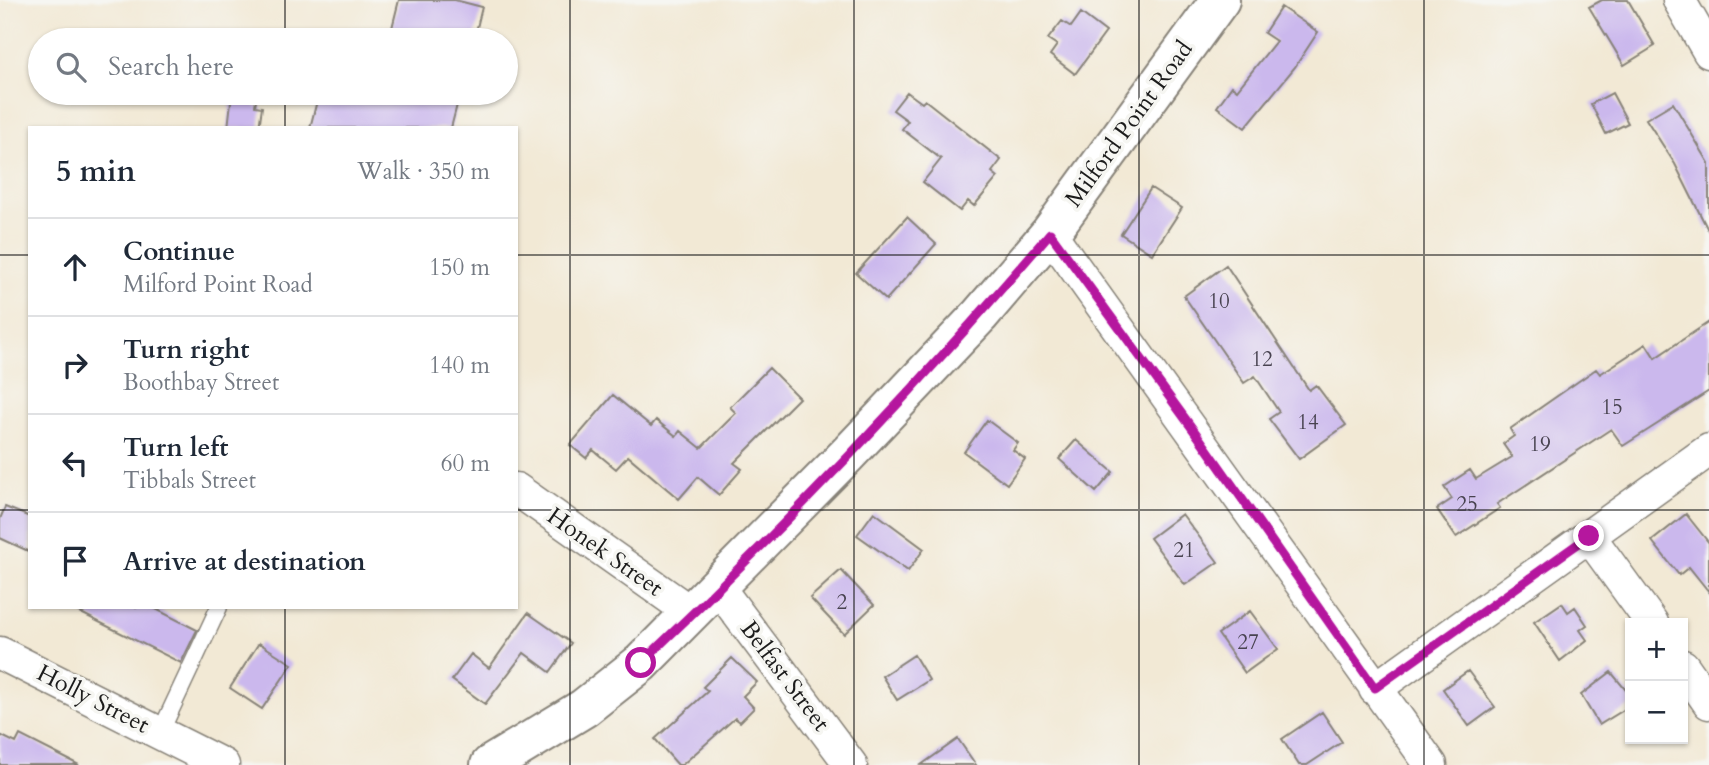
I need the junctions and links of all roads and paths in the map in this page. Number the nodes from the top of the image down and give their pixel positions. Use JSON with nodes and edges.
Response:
{"nodes":[{"id":1,"x":1220,"y":0,"type":"edge"},
{"id":2,"x":1679,"y":0,"type":"edge"},
{"id":3,"x":1709,"y":52,"type":"edge"},
{"id":4,"x":1050,"y":233,"type":"junction"},
{"id":5,"x":1709,"y":450,"type":"edge"},
{"id":6,"x":518,"y":490,"type":"edge"},
{"id":7,"x":1589,"y":536,"type":"junction"},
{"id":8,"x":706,"y":600,"type":"junction"},
{"id":9,"x":218,"y":609,"type":"edge"},
{"id":10,"x":1648,"y":618,"type":"edge"},
{"id":11,"x":0,"y":653,"type":"edge"},
{"id":12,"x":1688,"y":673,"type":"edge"},
{"id":13,"x":1375,"y":688,"type":"junction"},
{"id":14,"x":1709,"y":703,"type":"edge"},
{"id":15,"x":160,"y":733,"type":"junction"},
{"id":16,"x":223,"y":765,"type":"edge"},
{"id":17,"x":490,"y":765,"type":"edge"},
{"id":18,"x":851,"y":765,"type":"edge"},
{"id":19,"x":1431,"y":765,"type":"edge"}],
"edges":[{"from":1,"to":4,"type":"main road","name":"Milford Point Road"},
{"from":2,"to":3,"type":"street"},
{"from":4,"to":8,"type":"main road","name":"Milford Point Road"},
{"from":4,"to":13,"type":"street"},
{"from":5,"to":7,"type":"street"},
{"from":6,"to":8,"type":"street","name":"Honek Street"},
{"from":7,"to":10,"type":"street"},
{"from":7,"to":13,"type":"street"},
{"from":8,"to":17,"type":"main road","name":"Milford Point Road"},
{"from":8,"to":18,"type":"street","name":"Belfast Street"},
{"from":9,"to":15,"type":"lane"},
{"from":11,"to":15,"type":"street","name":"Holly Street"},
{"from":12,"to":14,"type":"street"},
{"from":13,"to":19,"type":"street"},
{"from":15,"to":16,"type":"street","name":"Holly Street"}]}
